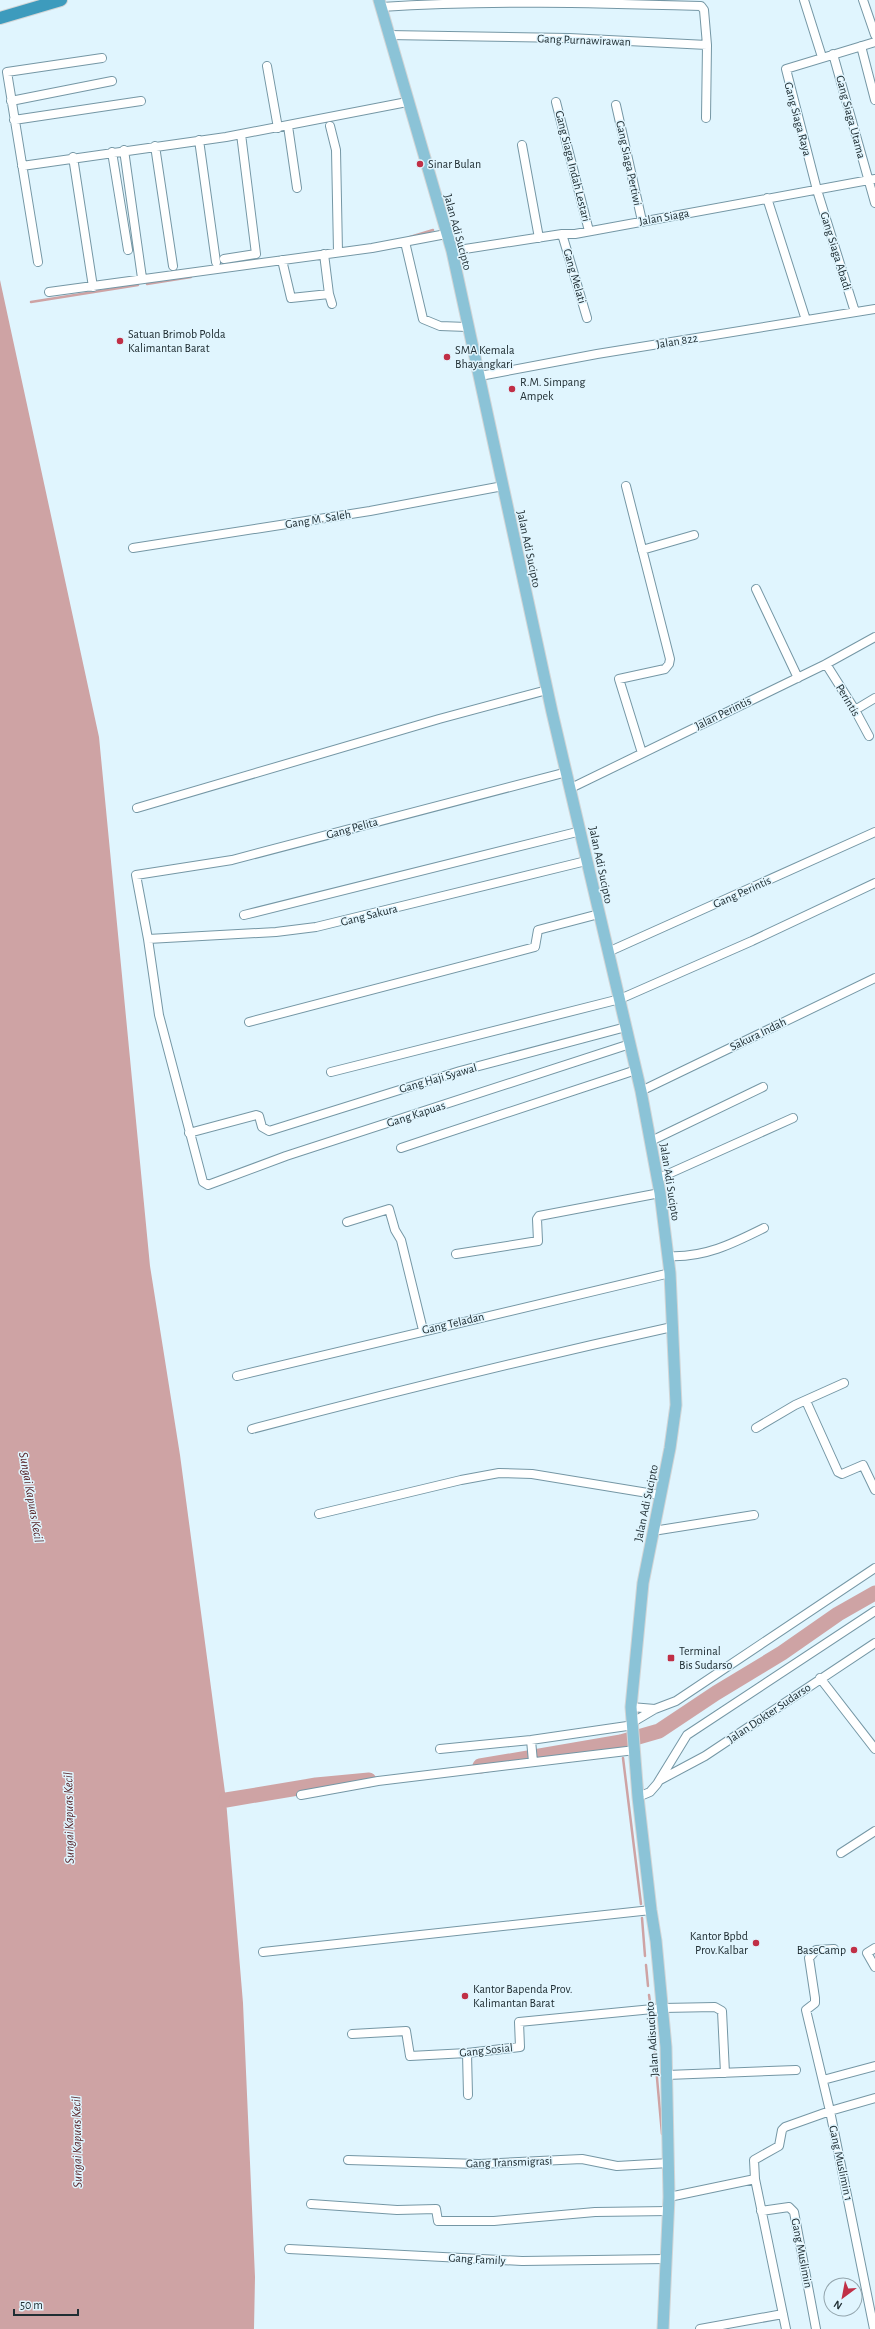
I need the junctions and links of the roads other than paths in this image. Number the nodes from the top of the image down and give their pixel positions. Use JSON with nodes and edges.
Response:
{"nodes":[{"id":1,"x":61,"y":0,"type":"edge"},
{"id":2,"x":804,"y":0,"type":"edge"},
{"id":3,"x":863,"y":0,"type":"edge"},
{"id":4,"x":572,"y":2,"type":"edge"},
{"id":5,"x":380,"y":3,"type":"edge"},
{"id":6,"x":0,"y":18,"type":"edge"},
{"id":7,"x":388,"y":35,"type":"junction"},
{"id":8,"x":875,"y":35,"type":"edge"},
{"id":9,"x":875,"y":42,"type":"edge"},
{"id":10,"x":707,"y":45,"type":"junction"},
{"id":11,"x":861,"y":46,"type":"junction"},
{"id":12,"x":833,"y":54,"type":"junction"},
{"id":13,"x":822,"y":57,"type":"junction"},
{"id":14,"x":102,"y":58,"type":"dead end"},
{"id":15,"x":267,"y":66,"type":"dead end"},
{"id":16,"x":112,"y":81,"type":"dead end"},
{"id":17,"x":875,"y":100,"type":"edge"},
{"id":18,"x":11,"y":101,"type":"junction"},
{"id":19,"x":141,"y":101,"type":"dead end"},
{"id":20,"x":408,"y":102,"type":"junction"},
{"id":21,"x":556,"y":102,"type":"dead end"},
{"id":22,"x":616,"y":105,"type":"dead end"},
{"id":23,"x":706,"y":118,"type":"dead end"},
{"id":24,"x":14,"y":120,"type":"junction"},
{"id":25,"x":288,"y":126,"type":"junction"},
{"id":26,"x":330,"y":126,"type":"dead end"},
{"id":27,"x":278,"y":128,"type":"junction"},
{"id":28,"x":241,"y":134,"type":"junction"},
{"id":29,"x":199,"y":140,"type":"junction"},
{"id":30,"x":522,"y":145,"type":"dead end"},
{"id":31,"x":155,"y":146,"type":"junction"},
{"id":32,"x":124,"y":150,"type":"junction"},
{"id":33,"x":112,"y":152,"type":"junction"},
{"id":34,"x":73,"y":157,"type":"junction"},
{"id":35,"x":22,"y":166,"type":"junction"},
{"id":36,"x":871,"y":180,"type":"edge"},
{"id":37,"x":297,"y":188,"type":"dead end"},
{"id":38,"x":817,"y":190,"type":"junction"},
{"id":39,"x":767,"y":198,"type":"junction"},
{"id":40,"x":875,"y":203,"type":"edge"},
{"id":41,"x":642,"y":221,"type":"junction"},
{"id":42,"x":590,"y":231,"type":"junction"},
{"id":43,"x":446,"y":234,"type":"junction"},
{"id":44,"x":562,"y":234,"type":"junction"},
{"id":45,"x":539,"y":238,"type":"junction"},
{"id":46,"x":405,"y":242,"type":"junction"},
{"id":47,"x":128,"y":250,"type":"dead end"},
{"id":48,"x":338,"y":252,"type":"junction"},
{"id":49,"x":452,"y":252,"type":"junction"},
{"id":50,"x":324,"y":254,"type":"junction"},
{"id":51,"x":224,"y":259,"type":"dead end"},
{"id":52,"x":282,"y":260,"type":"junction"},
{"id":53,"x":38,"y":262,"type":"dead end"},
{"id":54,"x":216,"y":262,"type":"dead end"},
{"id":55,"x":173,"y":266,"type":"dead end"},
{"id":56,"x":142,"y":278,"type":"junction"},
{"id":57,"x":93,"y":287,"type":"junction"},
{"id":58,"x":49,"y":292,"type":"dead end"},
{"id":59,"x":329,"y":294,"type":"junction"},
{"id":60,"x":332,"y":304,"type":"dead end"},
{"id":61,"x":875,"y":309,"type":"edge"},
{"id":62,"x":855,"y":312,"type":"junction"},
{"id":63,"x":587,"y":318,"type":"dead end"},
{"id":64,"x":806,"y":320,"type":"junction"},
{"id":65,"x":467,"y":327,"type":"junction"},
{"id":66,"x":480,"y":376,"type":"junction"},
{"id":67,"x":503,"y":486,"type":"junction"},
{"id":68,"x":626,"y":486,"type":"dead end"},
{"id":69,"x":694,"y":535,"type":"dead end"},
{"id":70,"x":133,"y":548,"type":"dead end"},
{"id":71,"x":642,"y":550,"type":"junction"},
{"id":72,"x":756,"y":589,"type":"dead end"},
{"id":73,"x":875,"y":637,"type":"edge"},
{"id":74,"x":826,"y":664,"type":"junction"},
{"id":75,"x":798,"y":678,"type":"junction"},
{"id":76,"x":547,"y":690,"type":"junction"},
{"id":77,"x":875,"y":698,"type":"edge"},
{"id":78,"x":855,"y":710,"type":"junction"},
{"id":79,"x":869,"y":736,"type":"dead end"},
{"id":80,"x":642,"y":753,"type":"junction"},
{"id":81,"x":567,"y":772,"type":"junction"},
{"id":82,"x":571,"y":788,"type":"junction"},
{"id":83,"x":136,"y":808,"type":"dead end"},
{"id":84,"x":581,"y":831,"type":"junction"},
{"id":85,"x":875,"y":832,"type":"edge"},
{"id":86,"x":586,"y":862,"type":"junction"},
{"id":87,"x":875,"y":883,"type":"edge"},
{"id":88,"x":599,"y":914,"type":"junction"},
{"id":89,"x":244,"y":915,"type":"dead end"},
{"id":90,"x":148,"y":939,"type":"junction"},
{"id":91,"x":608,"y":952,"type":"junction"},
{"id":92,"x":875,"y":978,"type":"edge"},
{"id":93,"x":620,"y":998,"type":"junction"},
{"id":94,"x":249,"y":1022,"type":"dead end"},
{"id":95,"x":626,"y":1028,"type":"junction"},
{"id":96,"x":630,"y":1044,"type":"junction"},
{"id":97,"x":636,"y":1070,"type":"junction"},
{"id":98,"x":331,"y":1072,"type":"dead end"},
{"id":99,"x":763,"y":1086,"type":"dead end"},
{"id":100,"x":641,"y":1091,"type":"junction"},
{"id":101,"x":793,"y":1118,"type":"dead end"},
{"id":102,"x":189,"y":1133,"type":"junction"},
{"id":103,"x":651,"y":1141,"type":"junction"},
{"id":104,"x":400,"y":1148,"type":"dead end"},
{"id":105,"x":657,"y":1179,"type":"junction"},
{"id":106,"x":660,"y":1193,"type":"junction"},
{"id":107,"x":347,"y":1222,"type":"dead end"},
{"id":108,"x":764,"y":1228,"type":"dead end"},
{"id":109,"x":456,"y":1254,"type":"dead end"},
{"id":110,"x":668,"y":1256,"type":"junction"},
{"id":111,"x":670,"y":1273,"type":"junction"},
{"id":112,"x":672,"y":1327,"type":"junction"},
{"id":113,"x":423,"y":1330,"type":"junction"},
{"id":114,"x":237,"y":1376,"type":"dead end"},
{"id":115,"x":844,"y":1383,"type":"dead end"},
{"id":116,"x":806,"y":1401,"type":"junction"},
{"id":117,"x":756,"y":1428,"type":"dead end"},
{"id":118,"x":252,"y":1429,"type":"dead end"},
{"id":119,"x":875,"y":1490,"type":"edge"},
{"id":120,"x":660,"y":1495,"type":"junction"},
{"id":121,"x":319,"y":1514,"type":"dead end"},
{"id":122,"x":754,"y":1515,"type":"dead end"},
{"id":123,"x":653,"y":1531,"type":"junction"},
{"id":124,"x":875,"y":1568,"type":"edge"},
{"id":125,"x":875,"y":1611,"type":"edge"},
{"id":126,"x":875,"y":1642,"type":"edge"},
{"id":127,"x":820,"y":1678,"type":"junction"},
{"id":128,"x":631,"y":1707,"type":"junction"},
{"id":129,"x":655,"y":1709,"type":"junction"},
{"id":130,"x":633,"y":1723,"type":"junction"},
{"id":131,"x":532,"y":1743,"type":"junction"},
{"id":132,"x":440,"y":1749,"type":"dead end"},
{"id":133,"x":635,"y":1749,"type":"junction"},
{"id":134,"x":875,"y":1749,"type":"edge"},
{"id":135,"x":533,"y":1762,"type":"junction"},
{"id":136,"x":660,"y":1780,"type":"junction"},
{"id":137,"x":301,"y":1796,"type":"dead end"},
{"id":138,"x":638,"y":1797,"type":"junction"},
{"id":139,"x":875,"y":1831,"type":"edge"},
{"id":140,"x":841,"y":1853,"type":"dead end"},
{"id":141,"x":651,"y":1910,"type":"junction"},
{"id":142,"x":875,"y":1948,"type":"edge"},
{"id":143,"x":834,"y":1949,"type":"dead end"},
{"id":144,"x":263,"y":1952,"type":"dead end"},
{"id":145,"x":875,"y":1967,"type":"edge"},
{"id":146,"x":663,"y":2008,"type":"junction"},
{"id":147,"x":352,"y":2034,"type":"dead end"},
{"id":148,"x":467,"y":2053,"type":"junction"},
{"id":149,"x":875,"y":2066,"type":"edge"},
{"id":150,"x":796,"y":2070,"type":"dead end"},
{"id":151,"x":725,"y":2073,"type":"junction"},
{"id":152,"x":667,"y":2075,"type":"junction"},
{"id":153,"x":823,"y":2080,"type":"junction"},
{"id":154,"x":468,"y":2095,"type":"dead end"},
{"id":155,"x":875,"y":2098,"type":"edge"},
{"id":156,"x":830,"y":2111,"type":"junction"},
{"id":157,"x":348,"y":2160,"type":"dead end"},
{"id":158,"x":669,"y":2163,"type":"junction"},
{"id":159,"x":755,"y":2179,"type":"junction"},
{"id":160,"x":670,"y":2197,"type":"junction"},
{"id":161,"x":311,"y":2204,"type":"dead end"},
{"id":162,"x":669,"y":2211,"type":"junction"},
{"id":163,"x":761,"y":2211,"type":"junction"},
{"id":164,"x":289,"y":2249,"type":"dead end"},
{"id":165,"x":666,"y":2259,"type":"junction"},
{"id":166,"x":783,"y":2314,"type":"junction"},
{"id":167,"x":663,"y":2329,"type":"edge"},
{"id":168,"x":700,"y":2329,"type":"edge"},
{"id":169,"x":786,"y":2329,"type":"edge"},
{"id":170,"x":816,"y":2329,"type":"edge"},
{"id":171,"x":874,"y":2329,"type":"edge"}],
"edges":[{"from":1,"to":6,"type":"highway"},
{"from":2,"to":13,"type":"street"},
{"from":3,"to":8,"type":"street"},
{"from":4,"to":5,"type":"street"},
{"from":4,"to":10,"type":"street"},
{"from":5,"to":7,"type":"main road","name":"Jalan Adi Sucipto"},
{"from":7,"to":10,"type":"street","name":"Gang Purnawirawan"},
{"from":7,"to":20,"type":"main road","name":"Jalan Adi Sucipto"},
{"from":9,"to":11,"type":"street","name":"Gang Siaga Raya"},
{"from":10,"to":23,"type":"street"},
{"from":11,"to":12,"type":"street","name":"Gang Siaga Raya"},
{"from":11,"to":17,"type":"street"},
{"from":12,"to":13,"type":"street","name":"Gang Siaga Raya"},
{"from":12,"to":36,"type":"street","name":"Gang Siaga Utama"},
{"from":13,"to":38,"type":"street","name":"Gang Siaga Raya"},
{"from":14,"to":18,"type":"street"},
{"from":15,"to":27,"type":"street"},
{"from":16,"to":18,"type":"street"},
{"from":18,"to":24,"type":"street"},
{"from":19,"to":24,"type":"street"},
{"from":20,"to":25,"type":"street"},
{"from":20,"to":43,"type":"main road","name":"Jalan Adi Sucipto"},
{"from":21,"to":42,"type":"street","name":"Gang Siaga Indah Lestari"},
{"from":22,"to":41,"type":"street","name":"Gang Siaga Pertiwi"},
{"from":24,"to":35,"type":"street"},
{"from":25,"to":27,"type":"street"},
{"from":25,"to":37,"type":"street"},
{"from":26,"to":48,"type":"street"},
{"from":27,"to":28,"type":"street"},
{"from":28,"to":29,"type":"street"},
{"from":28,"to":51,"type":"street"},
{"from":29,"to":31,"type":"street"},
{"from":29,"to":54,"type":"street"},
{"from":30,"to":45,"type":"street"},
{"from":31,"to":32,"type":"street"},
{"from":31,"to":55,"type":"street"},
{"from":32,"to":33,"type":"street"},
{"from":32,"to":56,"type":"street"},
{"from":33,"to":34,"type":"street"},
{"from":33,"to":47,"type":"street"},
{"from":34,"to":35,"type":"street"},
{"from":34,"to":57,"type":"street"},
{"from":35,"to":53,"type":"street"},
{"from":36,"to":38,"type":"street","name":"Jalan Siaga"},
{"from":36,"to":40,"type":"street","name":"Gang Siaga Utama"},
{"from":38,"to":39,"type":"street","name":"Jalan Siaga"},
{"from":38,"to":62,"type":"street","name":"Gang Siaga Abadi"},
{"from":39,"to":41,"type":"street","name":"Jalan Siaga"},
{"from":39,"to":64,"type":"street"},
{"from":41,"to":42,"type":"street","name":"Jalan Siaga"},
{"from":42,"to":44,"type":"street","name":"Jalan Siaga"},
{"from":43,"to":46,"type":"street"},
{"from":43,"to":49,"type":"main road","name":"Jalan Adi Sucipto"},
{"from":44,"to":45,"type":"street","name":"Jalan Siaga"},
{"from":44,"to":63,"type":"street","name":"Gang Melati"},
{"from":45,"to":49,"type":"street","name":"Jalan Siaga"},
{"from":46,"to":48,"type":"street"},
{"from":46,"to":65,"type":"street"},
{"from":48,"to":50,"type":"street"},
{"from":49,"to":65,"type":"main road","name":"Jalan Adi Sucipto"},
{"from":50,"to":52,"type":"street"},
{"from":50,"to":59,"type":"street"},
{"from":52,"to":56,"type":"street"},
{"from":52,"to":59,"type":"street"},
{"from":56,"to":57,"type":"street"},
{"from":57,"to":58,"type":"street"},
{"from":59,"to":60,"type":"street"},
{"from":61,"to":62,"type":"street","name":"Jalan 822"},
{"from":62,"to":64,"type":"street","name":"Jalan 822"},
{"from":64,"to":66,"type":"street","name":"Jalan 822"},
{"from":65,"to":66,"type":"main road","name":"Jalan Adi Sucipto"},
{"from":66,"to":67,"type":"main road","name":"Jalan Adi Sucipto"},
{"from":67,"to":70,"type":"street","name":"Gang M. Saleh"},
{"from":67,"to":76,"type":"main road","name":"Jalan Adi Sucipto"},
{"from":68,"to":71,"type":"street"},
{"from":69,"to":71,"type":"street"},
{"from":71,"to":80,"type":"street"},
{"from":72,"to":75,"type":"street"},
{"from":73,"to":74,"type":"street","name":"Jalan Perintis"},
{"from":74,"to":75,"type":"street","name":"Jalan Perintis"},
{"from":74,"to":78,"type":"street","name":"Perintis"},
{"from":75,"to":80,"type":"street","name":"Jalan Perintis"},
{"from":76,"to":81,"type":"main road","name":"Jalan Adi Sucipto"},
{"from":76,"to":83,"type":"street"},
{"from":77,"to":78,"type":"street"},
{"from":78,"to":79,"type":"street","name":"Perintis"},
{"from":80,"to":82,"type":"street","name":"Jalan Perintis"},
{"from":81,"to":82,"type":"main road","name":"Jalan Adi Sucipto"},
{"from":81,"to":90,"type":"street","name":"Gang Pelita"},
{"from":82,"to":84,"type":"main road","name":"Jalan Adi Sucipto"},
{"from":84,"to":86,"type":"main road","name":"Jalan Adi Sucipto"},
{"from":84,"to":89,"type":"street"},
{"from":85,"to":91,"type":"street","name":"Gang Perintis"},
{"from":86,"to":88,"type":"main road","name":"Jalan Adi Sucipto"},
{"from":86,"to":90,"type":"street","name":"Gang Sakura"},
{"from":87,"to":93,"type":"street"},
{"from":88,"to":91,"type":"main road","name":"Jalan Adi Sucipto"},
{"from":88,"to":94,"type":"street"},
{"from":90,"to":102,"type":"street"},
{"from":91,"to":93,"type":"main road","name":"Jalan Adi Sucipto"},
{"from":92,"to":100,"type":"street","name":"Sakura Indah"},
{"from":93,"to":95,"type":"main road","name":"Jalan Adi Sucipto"},
{"from":93,"to":98,"type":"street"},
{"from":95,"to":96,"type":"main road","name":"Jalan Adi Sucipto"},
{"from":95,"to":102,"type":"street","name":"Gang Haji Syawal"},
{"from":96,"to":97,"type":"main road","name":"Jalan Adi Sucipto"},
{"from":96,"to":102,"type":"street","name":"Gang Kapuas"},
{"from":97,"to":100,"type":"main road","name":"Jalan Adi Sucipto"},
{"from":97,"to":104,"type":"street"},
{"from":99,"to":103,"type":"street"},
{"from":100,"to":103,"type":"main road","name":"Jalan Adi Sucipto"},
{"from":101,"to":105,"type":"street"},
{"from":103,"to":105,"type":"main road","name":"Jalan Adi Sucipto"},
{"from":105,"to":106,"type":"main road","name":"Jalan Adi Sucipto"},
{"from":106,"to":109,"type":"street"},
{"from":106,"to":110,"type":"main road","name":"Jalan Adi Sucipto"},
{"from":107,"to":113,"type":"street"},
{"from":108,"to":110,"type":"street"},
{"from":110,"to":111,"type":"main road","name":"Jalan Adi Sucipto"},
{"from":111,"to":112,"type":"main road","name":"Jalan Adi Sucipto"},
{"from":111,"to":113,"type":"street","name":"Gang Teladan"},
{"from":112,"to":118,"type":"street"},
{"from":112,"to":120,"type":"main road","name":"Jalan Adi Sucipto"},
{"from":113,"to":114,"type":"street","name":"Gang Teladan"},
{"from":115,"to":116,"type":"street"},
{"from":116,"to":117,"type":"street"},
{"from":116,"to":119,"type":"street"},
{"from":120,"to":121,"type":"street"},
{"from":120,"to":123,"type":"main road","name":"Jalan Adi Sucipto"},
{"from":122,"to":123,"type":"street"},
{"from":123,"to":128,"type":"main road","name":"Jalan Adi Sucipto"},
{"from":124,"to":129,"type":"street"},
{"from":125,"to":136,"type":"street"},
{"from":126,"to":127,"type":"street","name":"Jalan Dokter Sudarso"},
{"from":127,"to":134,"type":"street"},
{"from":127,"to":136,"type":"street","name":"Jalan Dokter Sudarso"},
{"from":128,"to":129,"type":"street"},
{"from":128,"to":130,"type":"main road","name":"Jalan Adi Sucipto"},
{"from":129,"to":130,"type":"street"},
{"from":130,"to":131,"type":"street"},
{"from":130,"to":133,"type":"main road","name":"Jalan Adi Sucipto"},
{"from":131,"to":132,"type":"street"},
{"from":131,"to":135,"type":"street"},
{"from":133,"to":135,"type":"street"},
{"from":133,"to":138,"type":"main road","name":"Jalan Adisucipto"},
{"from":135,"to":137,"type":"street"},
{"from":136,"to":138,"type":"street"},
{"from":138,"to":141,"type":"main road","name":"Jalan Adisucipto"},
{"from":139,"to":140,"type":"street"},
{"from":141,"to":144,"type":"street"},
{"from":141,"to":146,"type":"main road","name":"Jalan Adisucipto"},
{"from":142,"to":145,"type":"street"},
{"from":143,"to":153,"type":"street"},
{"from":146,"to":148,"type":"street","name":"Gang Sosial"},
{"from":146,"to":151,"type":"street"},
{"from":146,"to":152,"type":"main road","name":"Jalan Adisucipto"},
{"from":147,"to":148,"type":"street","name":"Gang Sosial"},
{"from":148,"to":154,"type":"street"},
{"from":149,"to":153,"type":"street"},
{"from":150,"to":151,"type":"street"},
{"from":151,"to":152,"type":"street"},
{"from":152,"to":158,"type":"main road","name":"Jalan Adisucipto"},
{"from":153,"to":156,"type":"street"},
{"from":155,"to":156,"type":"street"},
{"from":156,"to":159,"type":"street","name":"Gang Muslimin 1"},
{"from":156,"to":171,"type":"street","name":"Gang Muslimin 1"},
{"from":157,"to":158,"type":"street","name":"Gang Transmigrasi"},
{"from":158,"to":160,"type":"main road","name":"Jalan Adisucipto"},
{"from":159,"to":160,"type":"street"},
{"from":159,"to":163,"type":"street"},
{"from":160,"to":162,"type":"main road","name":"Jalan Adisucipto"},
{"from":161,"to":162,"type":"street"},
{"from":162,"to":165,"type":"main road","name":"Jalan Adisucipto"},
{"from":163,"to":166,"type":"street"},
{"from":163,"to":170,"type":"street","name":"Gang Muslimin"},
{"from":164,"to":165,"type":"street","name":"Gang Family"},
{"from":165,"to":167,"type":"main road","name":"Jalan Adisucipto"},
{"from":166,"to":168,"type":"street"},
{"from":166,"to":169,"type":"street"}]}
